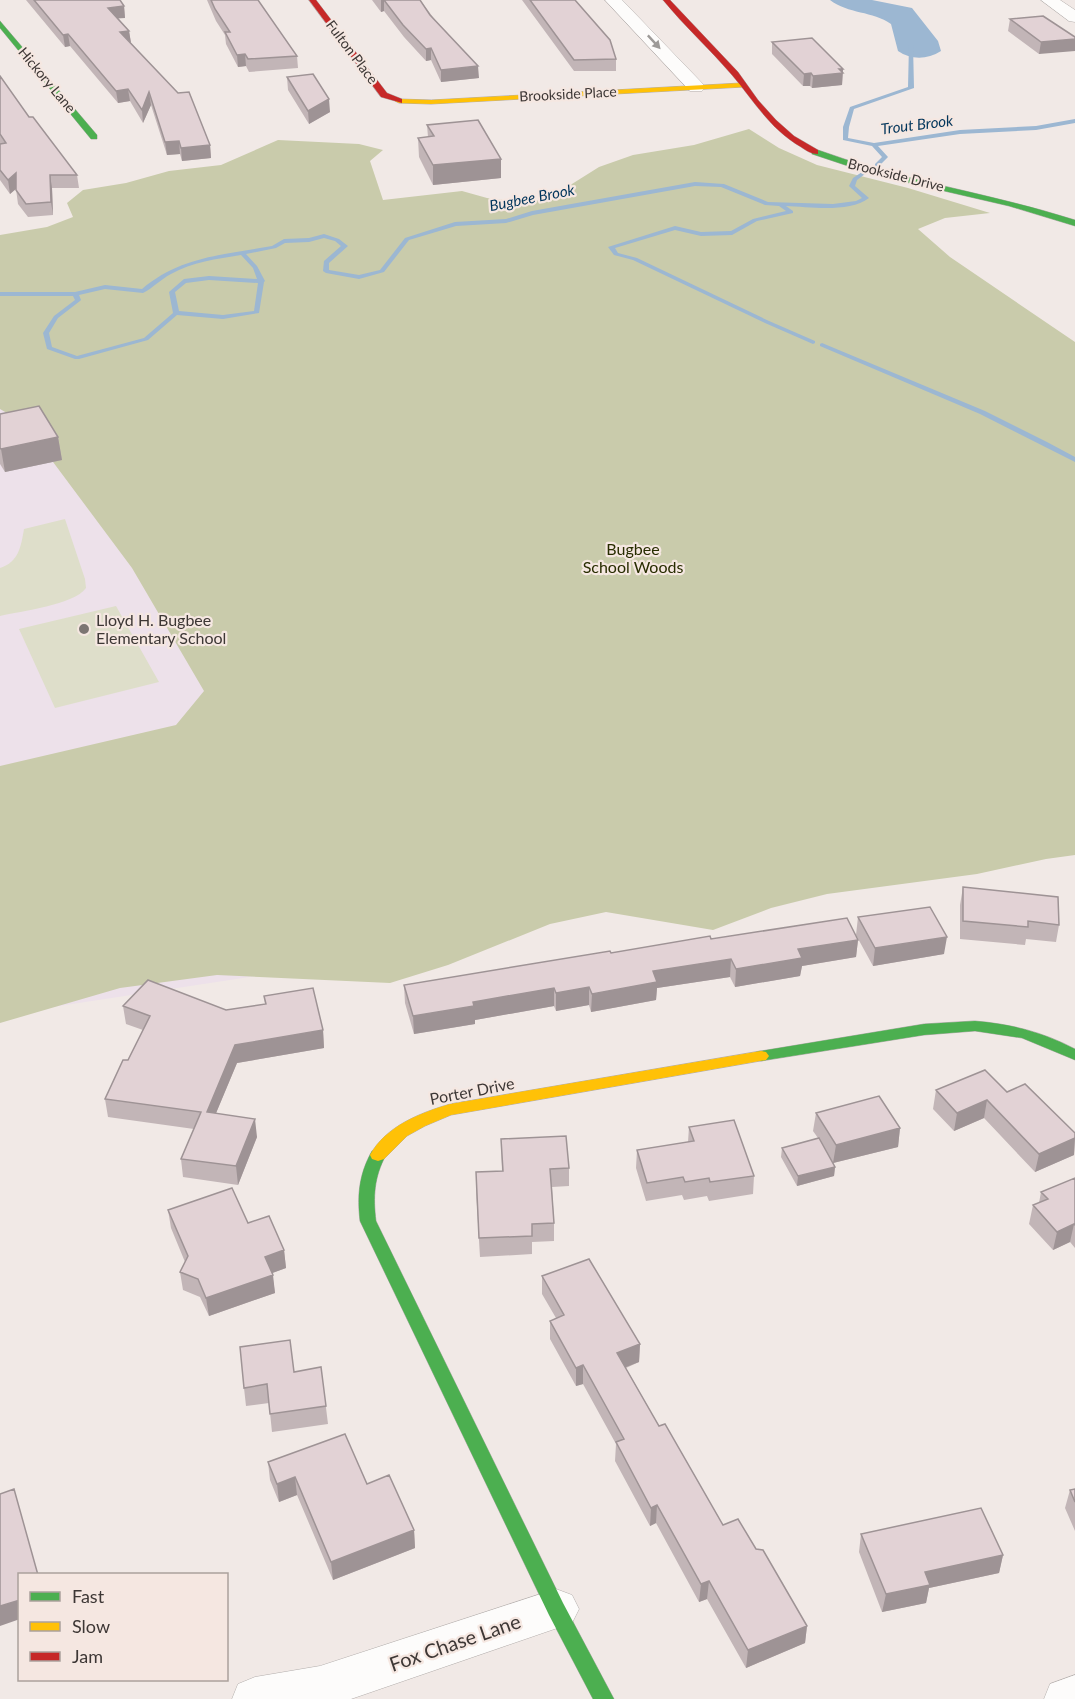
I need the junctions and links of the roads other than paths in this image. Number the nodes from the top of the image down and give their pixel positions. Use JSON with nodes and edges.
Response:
{"nodes":[{"id":1,"x":312,"y":0,"type":"edge"},
{"id":2,"x":613,"y":0,"type":"edge"},
{"id":3,"x":666,"y":0,"type":"edge"},
{"id":4,"x":1049,"y":0,"type":"edge"},
{"id":5,"x":1075,"y":17,"type":"edge"},
{"id":6,"x":0,"y":23,"type":"edge"},
{"id":7,"x":741,"y":85,"type":"junction"},
{"id":8,"x":696,"y":87,"type":"junction"},
{"id":9,"x":395,"y":100,"type":"joint"},
{"id":10,"x":94,"y":137,"type":"dead end"},
{"id":11,"x":1075,"y":223,"type":"edge"},
{"id":12,"x":1075,"y":1055,"type":"edge"},
{"id":13,"x":556,"y":1609,"type":"junction"},
{"id":14,"x":1075,"y":1697,"type":"edge"},
{"id":15,"x":255,"y":1699,"type":"edge"},
{"id":16,"x":604,"y":1699,"type":"edge"},
{"id":17,"x":1067,"y":1699,"type":"edge"}],
"edges":[{"from":1,"to":9,"type":"street","name":"Fulton Place"},
{"from":2,"to":8,"type":"street","one_way":true},
{"from":3,"to":7,"type":"street","name":"Brookside Drive"},
{"from":4,"to":5,"type":"street"},
{"from":6,"to":10,"type":"street","name":"Hickory Lane"},
{"from":7,"to":8,"type":"street","name":"Brookside Place"},
{"from":7,"to":11,"type":"street","name":"Brookside Drive"},
{"from":8,"to":9,"type":"street","name":"Brookside Place"},
{"from":12,"to":13,"type":"street","name":"Porter Drive"},
{"from":13,"to":15,"type":"street","name":"Fox Chase Lane"},
{"from":13,"to":16,"type":"street"},
{"from":14,"to":17,"type":"street"}]}
